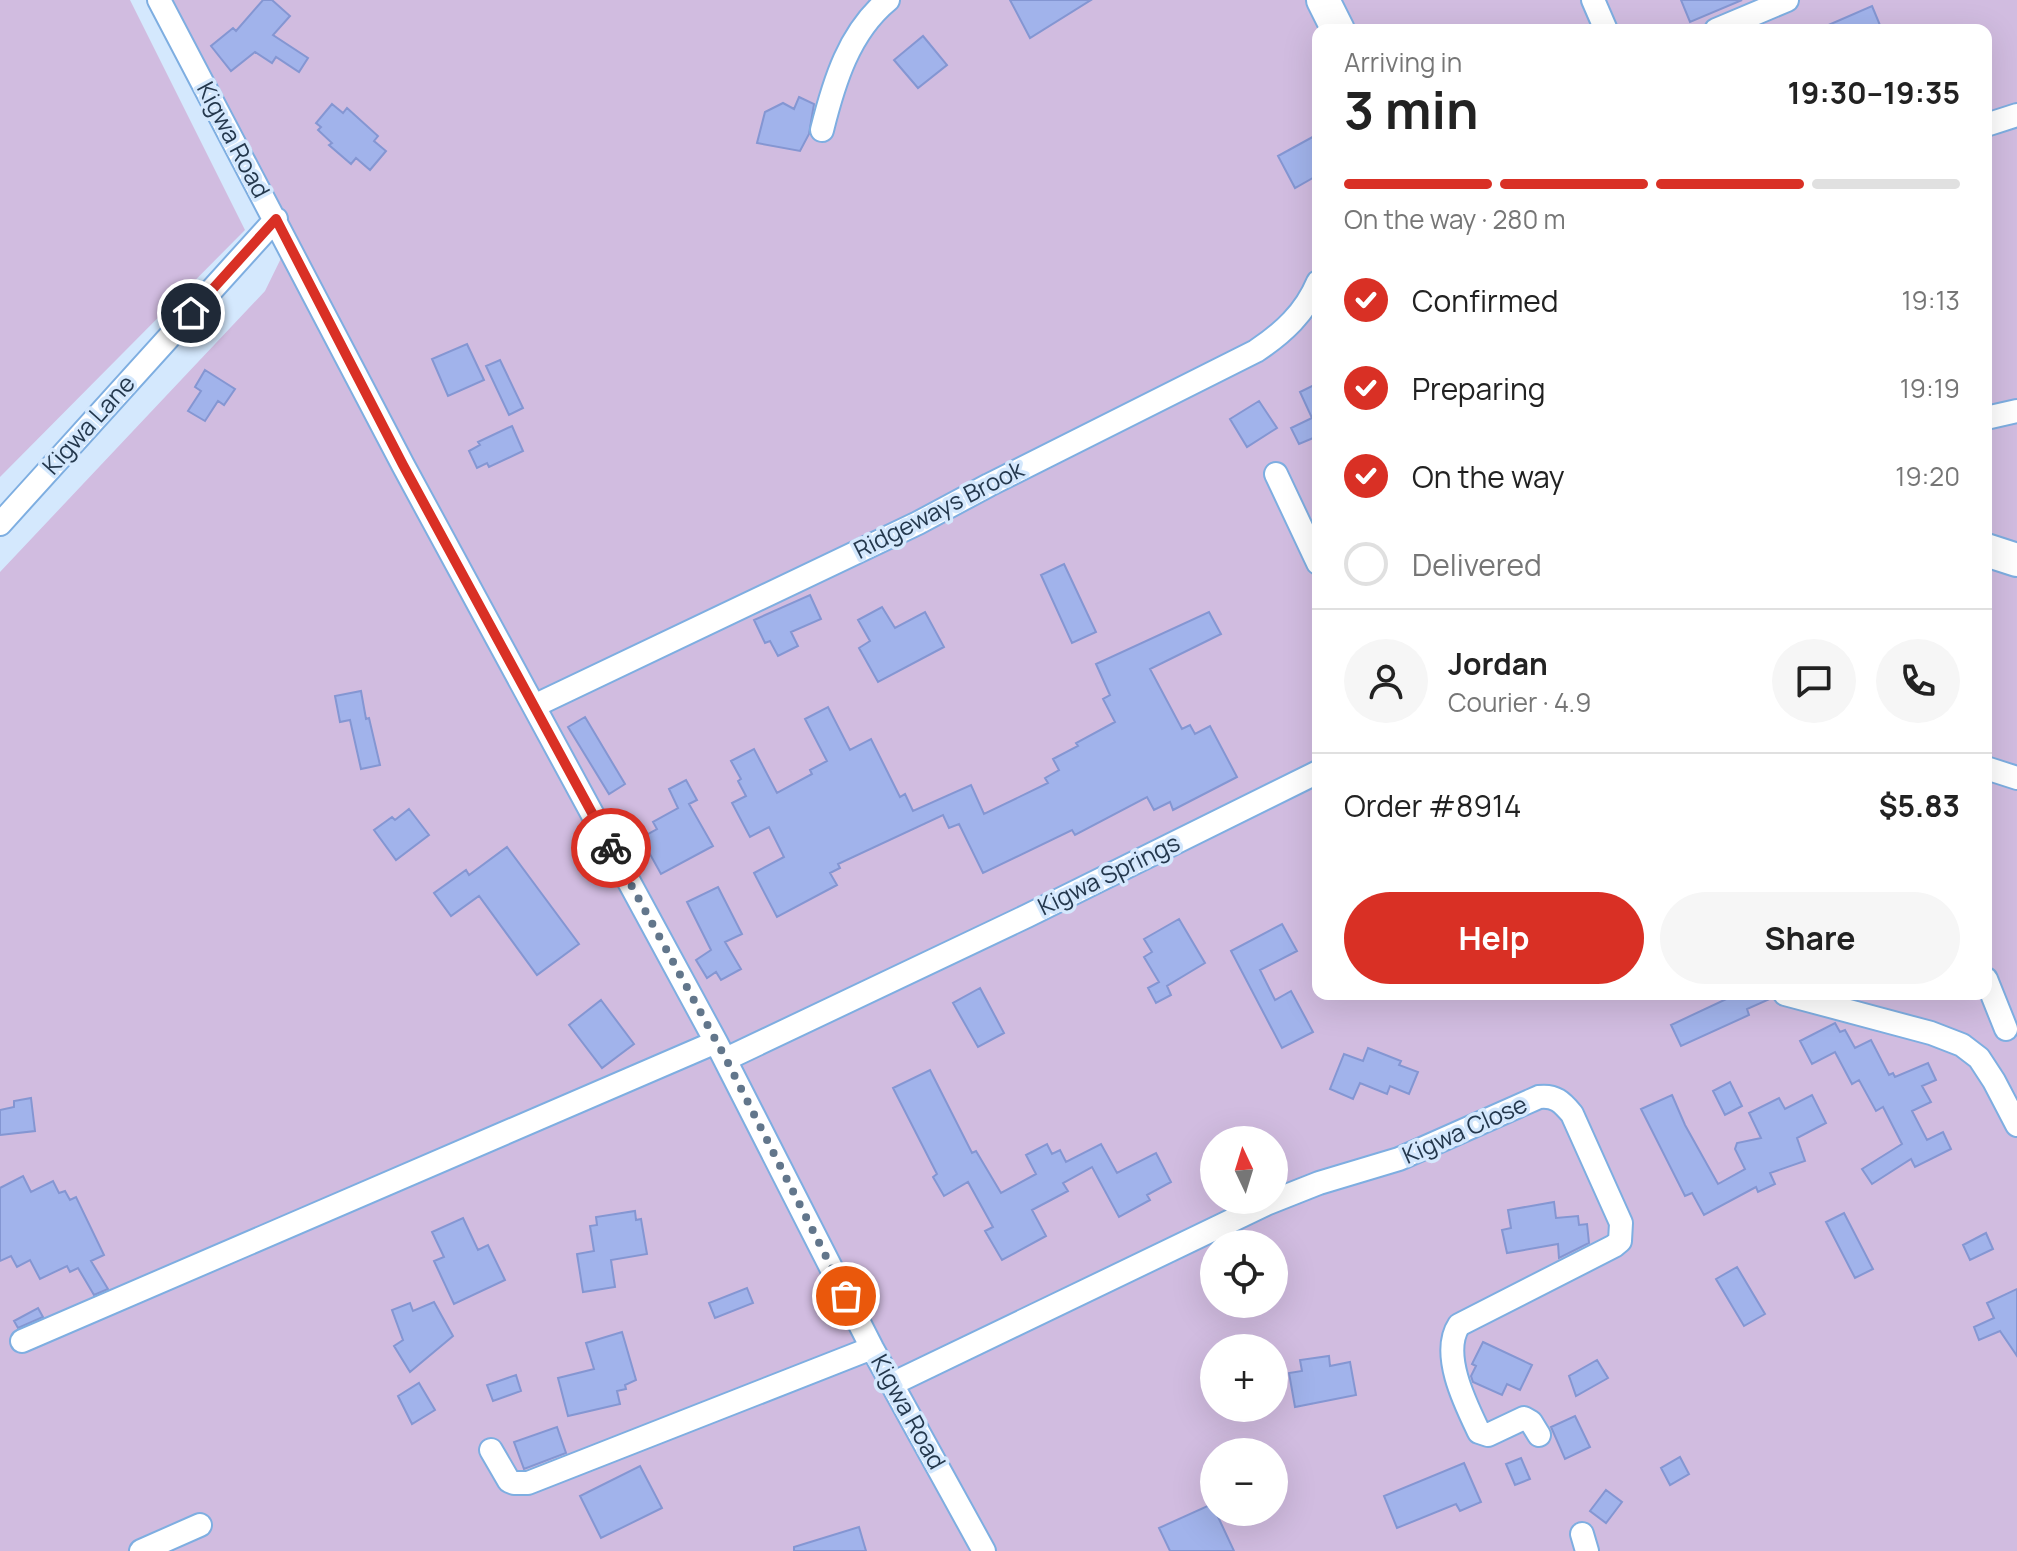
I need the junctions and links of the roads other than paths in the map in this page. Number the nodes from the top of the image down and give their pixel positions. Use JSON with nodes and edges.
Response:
{"nodes":[{"id":1,"x":159,"y":0,"type":"edge"},
{"id":2,"x":888,"y":0,"type":"edge"},
{"id":3,"x":1323,"y":0,"type":"edge"},
{"id":4,"x":1593,"y":0,"type":"edge"},
{"id":5,"x":1787,"y":0,"type":"edge"},
{"id":6,"x":1335,"y":24,"type":"edge"},
{"id":7,"x":1603,"y":24,"type":"edge"},
{"id":8,"x":1730,"y":24,"type":"edge"},
{"id":9,"x":2017,"y":115,"type":"edge"},
{"id":10,"x":1992,"y":123,"type":"edge"},
{"id":11,"x":822,"y":130,"type":"dead end"},
{"id":12,"x":276,"y":219,"type":"junction"},
{"id":13,"x":1312,"y":295,"type":"edge"},
{"id":14,"x":2017,"y":411,"type":"edge"},
{"id":15,"x":1992,"y":417,"type":"edge"},
{"id":16,"x":1276,"y":474,"type":"dead end"},
{"id":17,"x":0,"y":524,"type":"edge"},
{"id":18,"x":1312,"y":550,"type":"edge"},
{"id":19,"x":1992,"y":552,"type":"edge"},
{"id":20,"x":2017,"y":560,"type":"edge"},
{"id":21,"x":534,"y":706,"type":"junction"},
{"id":22,"x":1992,"y":770,"type":"edge"},
{"id":23,"x":1312,"y":775,"type":"edge"},
{"id":24,"x":2017,"y":778,"type":"edge"},
{"id":25,"x":1992,"y":994,"type":"edge"},
{"id":26,"x":1807,"y":1000,"type":"edge"},
{"id":27,"x":2006,"y":1029,"type":"dead end"},
{"id":28,"x":721,"y":1050,"type":"junction"},
{"id":29,"x":2017,"y":1125,"type":"edge"},
{"id":30,"x":22,"y":1341,"type":"dead end"},
{"id":31,"x":872,"y":1348,"type":"junction"},
{"id":32,"x":892,"y":1384,"type":"junction"},
{"id":33,"x":1539,"y":1435,"type":"dead end"},
{"id":34,"x":491,"y":1450,"type":"dead end"},
{"id":35,"x":200,"y":1525,"type":"dead end"},
{"id":36,"x":141,"y":1551,"type":"edge"},
{"id":37,"x":984,"y":1551,"type":"edge"}],
"edges":[{"from":1,"to":12,"type":"street","name":"Kigwa Road"},
{"from":2,"to":11,"type":"street"},
{"from":3,"to":6,"type":"street"},
{"from":4,"to":7,"type":"street"},
{"from":5,"to":8,"type":"street"},
{"from":9,"to":10,"type":"street"},
{"from":12,"to":17,"type":"street","name":"Kigwa Lane"},
{"from":12,"to":21,"type":"street","name":"Kigwa Road"},
{"from":13,"to":21,"type":"street","name":"Ridgeways Brook"},
{"from":14,"to":15,"type":"street"},
{"from":16,"to":18,"type":"street"},
{"from":19,"to":20,"type":"street"},
{"from":21,"to":28,"type":"street","name":"Kigwa Road"},
{"from":22,"to":24,"type":"street"},
{"from":23,"to":28,"type":"street","name":"Kigwa Springs"},
{"from":25,"to":27,"type":"street"},
{"from":26,"to":29,"type":"street"},
{"from":28,"to":30,"type":"street","name":"Kigwa Springs"},
{"from":28,"to":31,"type":"street","name":"Kigwa Road"},
{"from":31,"to":32,"type":"street","name":"Kigwa Road"},
{"from":31,"to":34,"type":"street"},
{"from":32,"to":33,"type":"street","name":"Kigwa Close"},
{"from":32,"to":37,"type":"street","name":"Kigwa Road"},
{"from":35,"to":36,"type":"street"}]}
